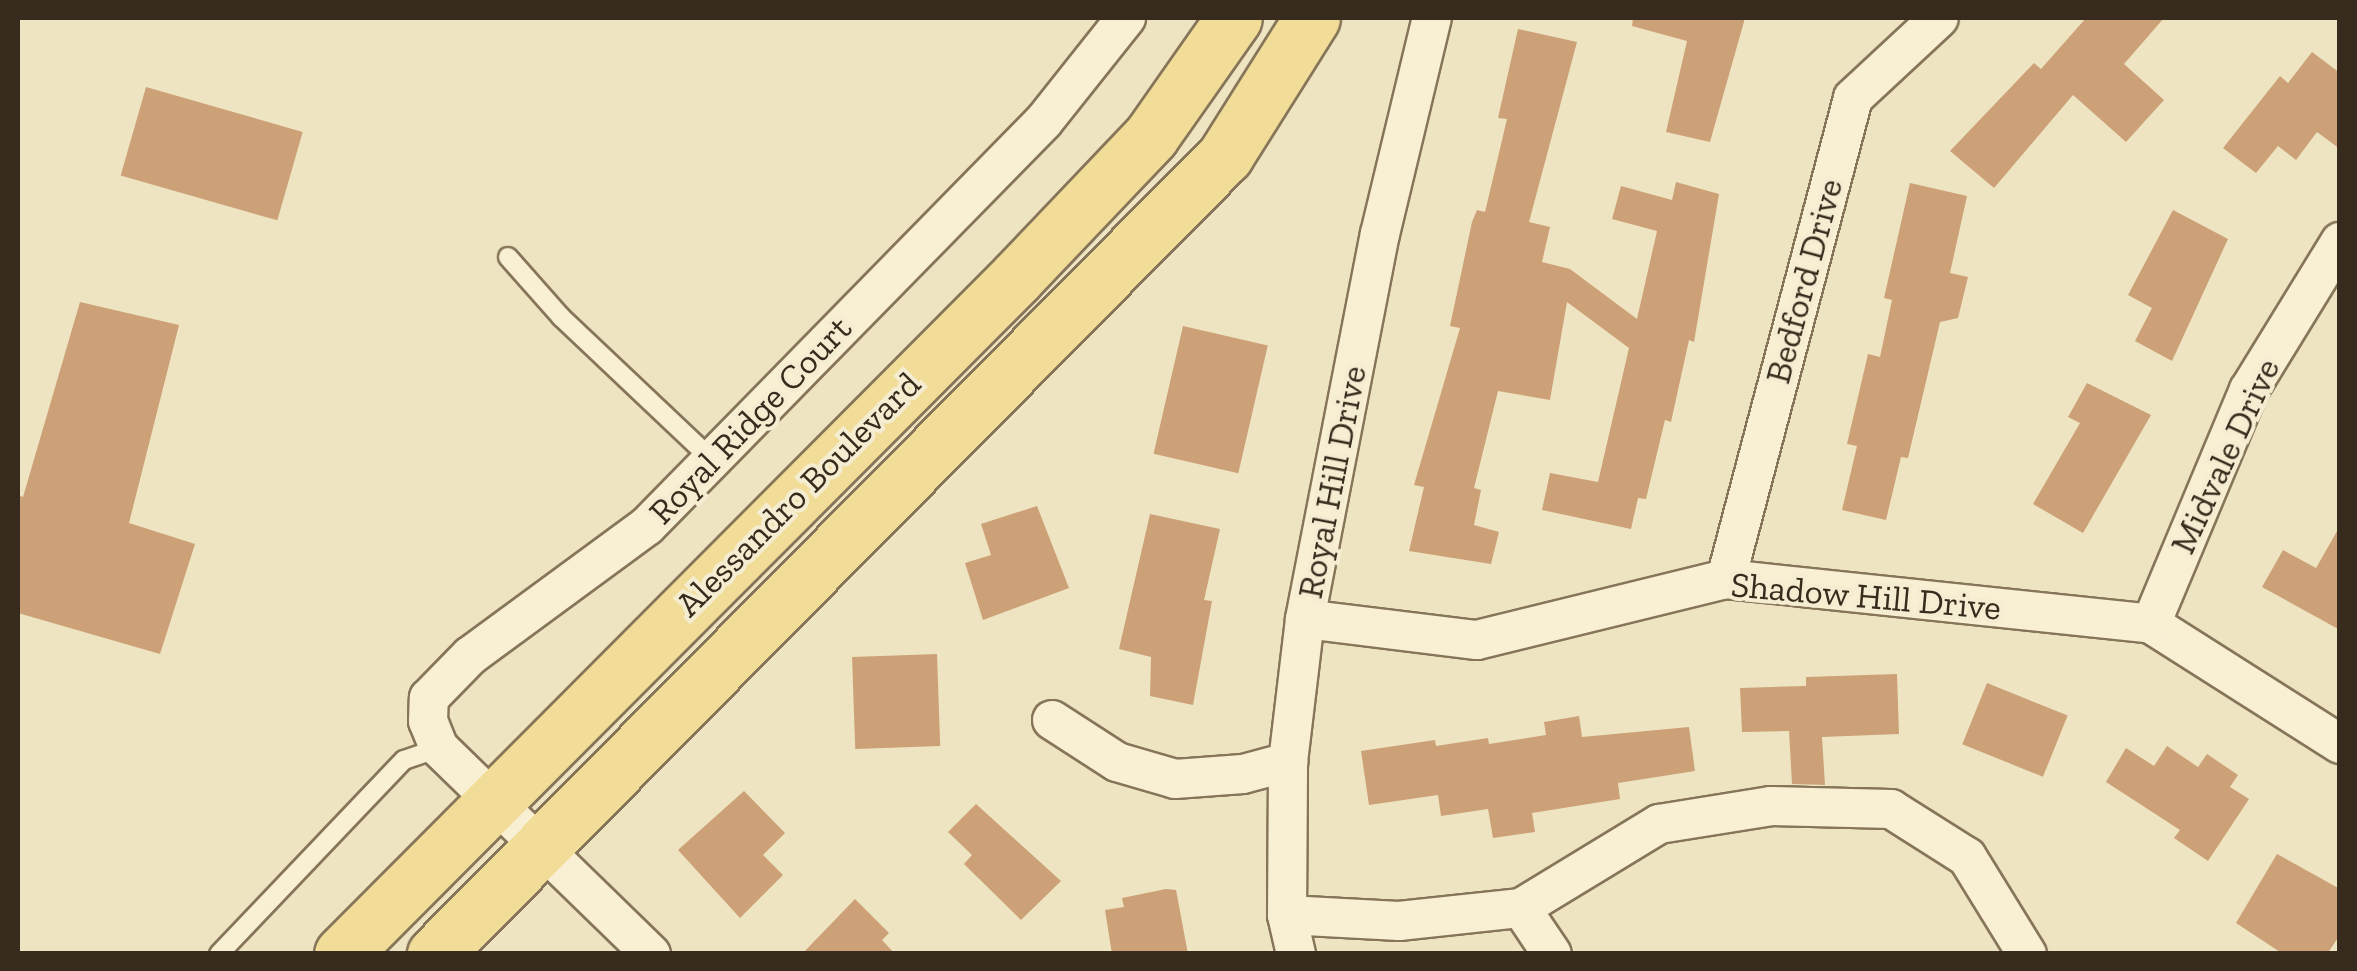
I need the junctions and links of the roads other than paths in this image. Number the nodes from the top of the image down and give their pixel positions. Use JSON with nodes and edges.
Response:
{"nodes":[{"id":1,"x":1126,"y":18,"type":"edge"},
{"id":2,"x":1234,"y":18,"type":"edge"},
{"id":3,"x":1312,"y":18,"type":"edge"},
{"id":4,"x":1432,"y":18,"type":"edge"},
{"id":5,"x":1940,"y":18,"type":"edge"},
{"id":6,"x":2340,"y":242,"type":"edge"},
{"id":7,"x":508,"y":257,"type":"dead end"},
{"id":8,"x":712,"y":459,"type":"junction"},
{"id":9,"x":1726,"y":579,"type":"junction"},
{"id":10,"x":1305,"y":619,"type":"junction"},
{"id":11,"x":2151,"y":624,"type":"junction"},
{"id":12,"x":1052,"y":720,"type":"dead end"},
{"id":13,"x":2340,"y":744,"type":"edge"},
{"id":14,"x":438,"y":748,"type":"junction"},
{"id":15,"x":1288,"y":762,"type":"junction"},
{"id":16,"x":491,"y":800,"type":"junction"},
{"id":17,"x":539,"y":846,"type":"junction"},
{"id":18,"x":1521,"y":908,"type":"junction"},
{"id":19,"x":1288,"y":915,"type":"junction"},
{"id":20,"x":219,"y":954,"type":"edge"},
{"id":21,"x":342,"y":954,"type":"edge"},
{"id":22,"x":435,"y":954,"type":"edge"},
{"id":23,"x":651,"y":954,"type":"edge"},
{"id":24,"x":1296,"y":954,"type":"edge"},
{"id":25,"x":1552,"y":954,"type":"edge"},
{"id":26,"x":2027,"y":954,"type":"edge"}],
"edges":[{"from":1,"to":8,"type":"street","name":"Royal Ridge Court"},
{"from":2,"to":16,"type":"main road","name":"Alessandro Boulevard"},
{"from":3,"to":17,"type":"main road","name":"Alessandro Boulevard"},
{"from":4,"to":10,"type":"street","name":"Royal Hill Drive"},
{"from":5,"to":9,"type":"street","name":"Bedford Drive"},
{"from":6,"to":11,"type":"street","name":"Midvale Drive"},
{"from":7,"to":8,"type":"lane"},
{"from":8,"to":14,"type":"street","name":"Royal Ridge Court"},
{"from":9,"to":10,"type":"street","name":"Shadow Hill Drive"},
{"from":9,"to":11,"type":"street","name":"Shadow Hill Drive"},
{"from":10,"to":15,"type":"street","name":"Royal Hill Drive"},
{"from":11,"to":13,"type":"street","name":"Shadow Hill Drive"},
{"from":12,"to":15,"type":"street"},
{"from":14,"to":16,"type":"street"},
{"from":14,"to":20,"type":"lane"},
{"from":15,"to":19,"type":"street","name":"Royal Hill Drive"},
{"from":16,"to":17,"type":"street"},
{"from":16,"to":21,"type":"main road","name":"Alessandro Boulevard"},
{"from":17,"to":22,"type":"main road","name":"Alessandro Boulevard"},
{"from":17,"to":23,"type":"street"},
{"from":18,"to":19,"type":"street"},
{"from":18,"to":25,"type":"street"},
{"from":18,"to":26,"type":"street"},
{"from":19,"to":24,"type":"street","name":"Royal Hill Drive"}]}
